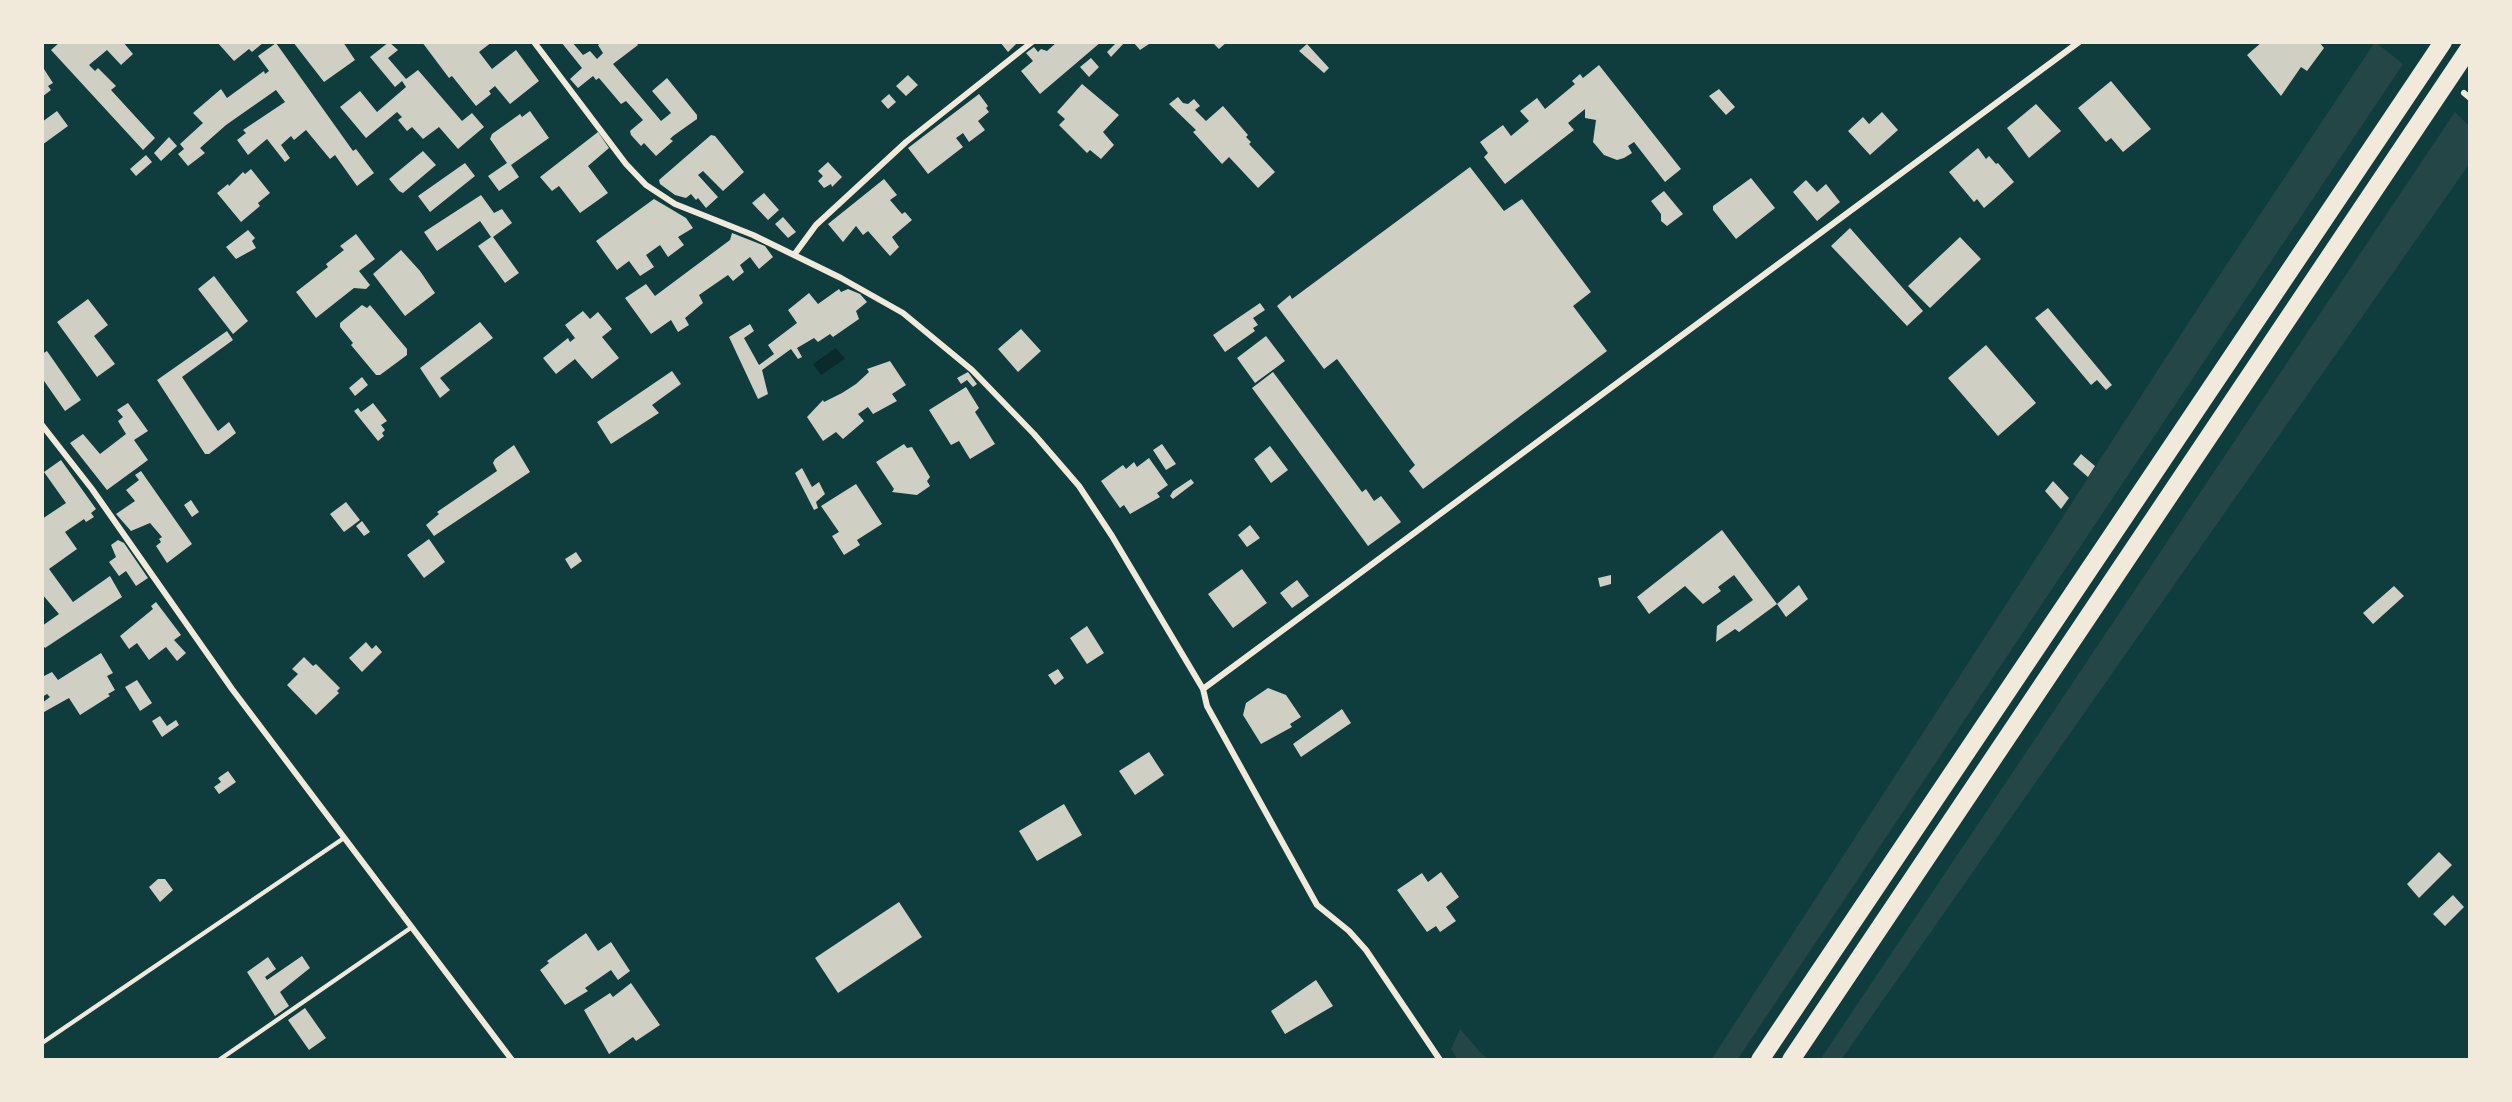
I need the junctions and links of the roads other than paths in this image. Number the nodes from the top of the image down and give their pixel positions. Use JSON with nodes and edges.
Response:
{"nodes":[{"id":1,"x":534,"y":42,"type":"edge"},
{"id":2,"x":1032,"y":42,"type":"edge"},
{"id":3,"x":2079,"y":42,"type":"edge"},
{"id":4,"x":2443,"y":42,"type":"edge"},
{"id":5,"x":2470,"y":47,"type":"edge"},
{"id":6,"x":2464,"y":93,"type":"dead end"},
{"id":7,"x":2470,"y":98,"type":"edge"},
{"id":8,"x":794,"y":255,"type":"junction"},
{"id":9,"x":42,"y":425,"type":"edge"},
{"id":10,"x":1203,"y":689,"type":"junction"},
{"id":11,"x":344,"y":838,"type":"junction"},
{"id":12,"x":412,"y":927,"type":"junction"},
{"id":13,"x":42,"y":1043,"type":"edge"},
{"id":14,"x":219,"y":1060,"type":"edge"},
{"id":15,"x":512,"y":1060,"type":"edge"},
{"id":16,"x":1440,"y":1060,"type":"edge"},
{"id":17,"x":1760,"y":1060,"type":"edge"},
{"id":18,"x":1791,"y":1060,"type":"edge"}],
"edges":[{"from":1,"to":8,"type":"street"},
{"from":2,"to":8,"type":"street"},
{"from":3,"to":10,"type":"street"},
{"from":4,"to":17,"type":"highway"},
{"from":5,"to":18,"type":"highway"},
{"from":6,"to":7,"type":"street"},
{"from":8,"to":10,"type":"street"},
{"from":9,"to":11,"type":"street"},
{"from":10,"to":16,"type":"street"},
{"from":11,"to":12,"type":"street"},
{"from":11,"to":13,"type":"lane"},
{"from":12,"to":14,"type":"lane"},
{"from":12,"to":15,"type":"street"}]}
